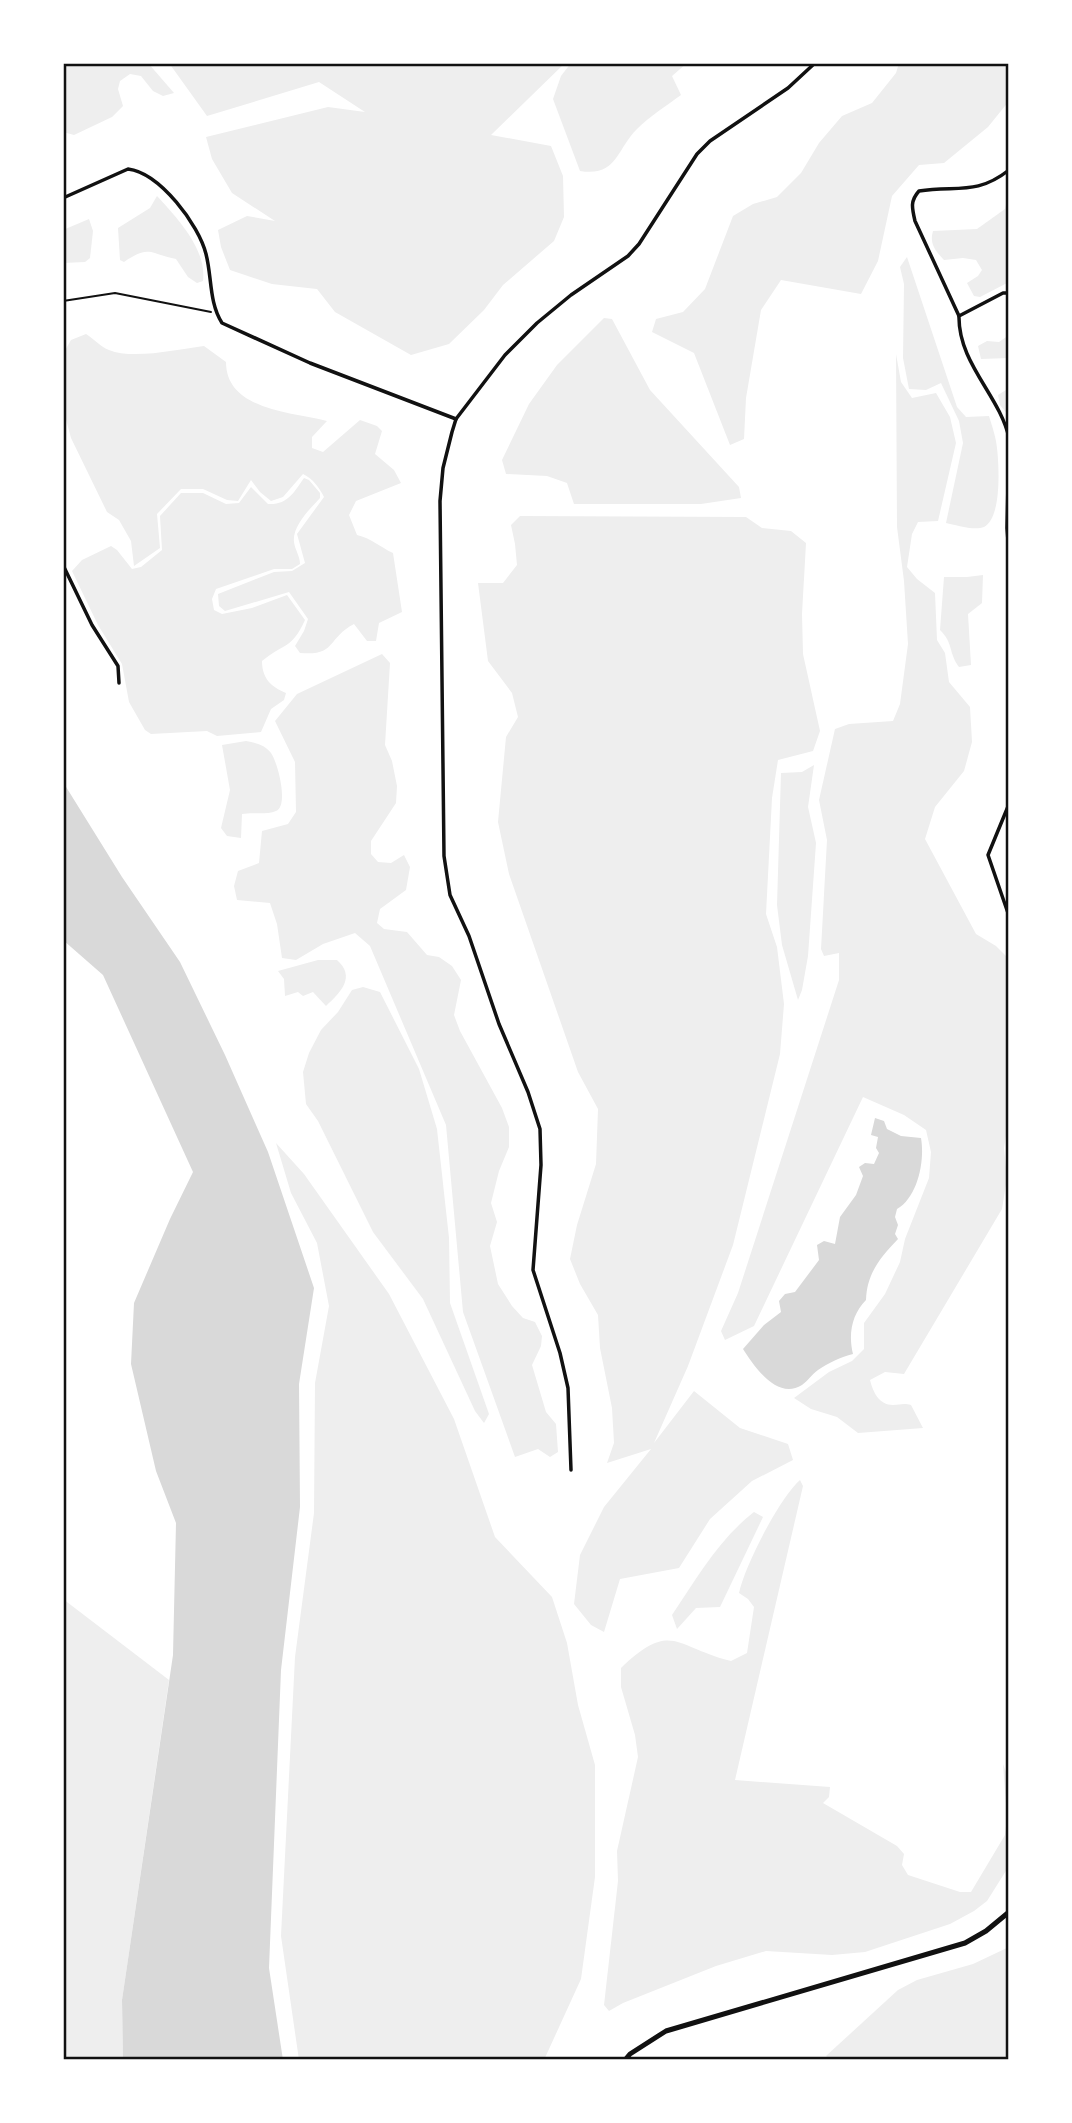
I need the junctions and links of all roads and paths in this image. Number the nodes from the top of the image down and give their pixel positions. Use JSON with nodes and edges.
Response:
{"nodes":[{"id":1,"x":815,"y":63,"type":"edge"},
{"id":2,"x":1009,"y":170,"type":"edge"},
{"id":3,"x":63,"y":198,"type":"edge"},
{"id":4,"x":1009,"y":293,"type":"edge"},
{"id":5,"x":63,"y":301,"type":"edge"},
{"id":6,"x":215,"y":313,"type":"junction"},
{"id":7,"x":959,"y":316,"type":"junction"},
{"id":8,"x":456,"y":419,"type":"junction"},
{"id":9,"x":1009,"y":554,"type":"edge"},
{"id":10,"x":63,"y":565,"type":"edge"},
{"id":11,"x":119,"y":683,"type":"dead end"},
{"id":12,"x":1009,"y":804,"type":"edge"},
{"id":13,"x":1009,"y":916,"type":"edge"},
{"id":14,"x":570,"y":1470,"type":"dead end"},
{"id":15,"x":1009,"y":1912,"type":"edge"},
{"id":16,"x":625,"y":2060,"type":"edge"}],
"edges":[{"from":1,"to":8,"type":"street"},
{"from":2,"to":7,"type":"street"},
{"from":3,"to":6,"type":"street"},
{"from":4,"to":7,"type":"street"},
{"from":5,"to":6,"type":"path"},
{"from":6,"to":8,"type":"street"},
{"from":7,"to":9,"type":"street"},
{"from":8,"to":14,"type":"street"},
{"from":10,"to":11,"type":"street"},
{"from":12,"to":13,"type":"street"},
{"from":15,"to":16,"type":"main road"}]}
